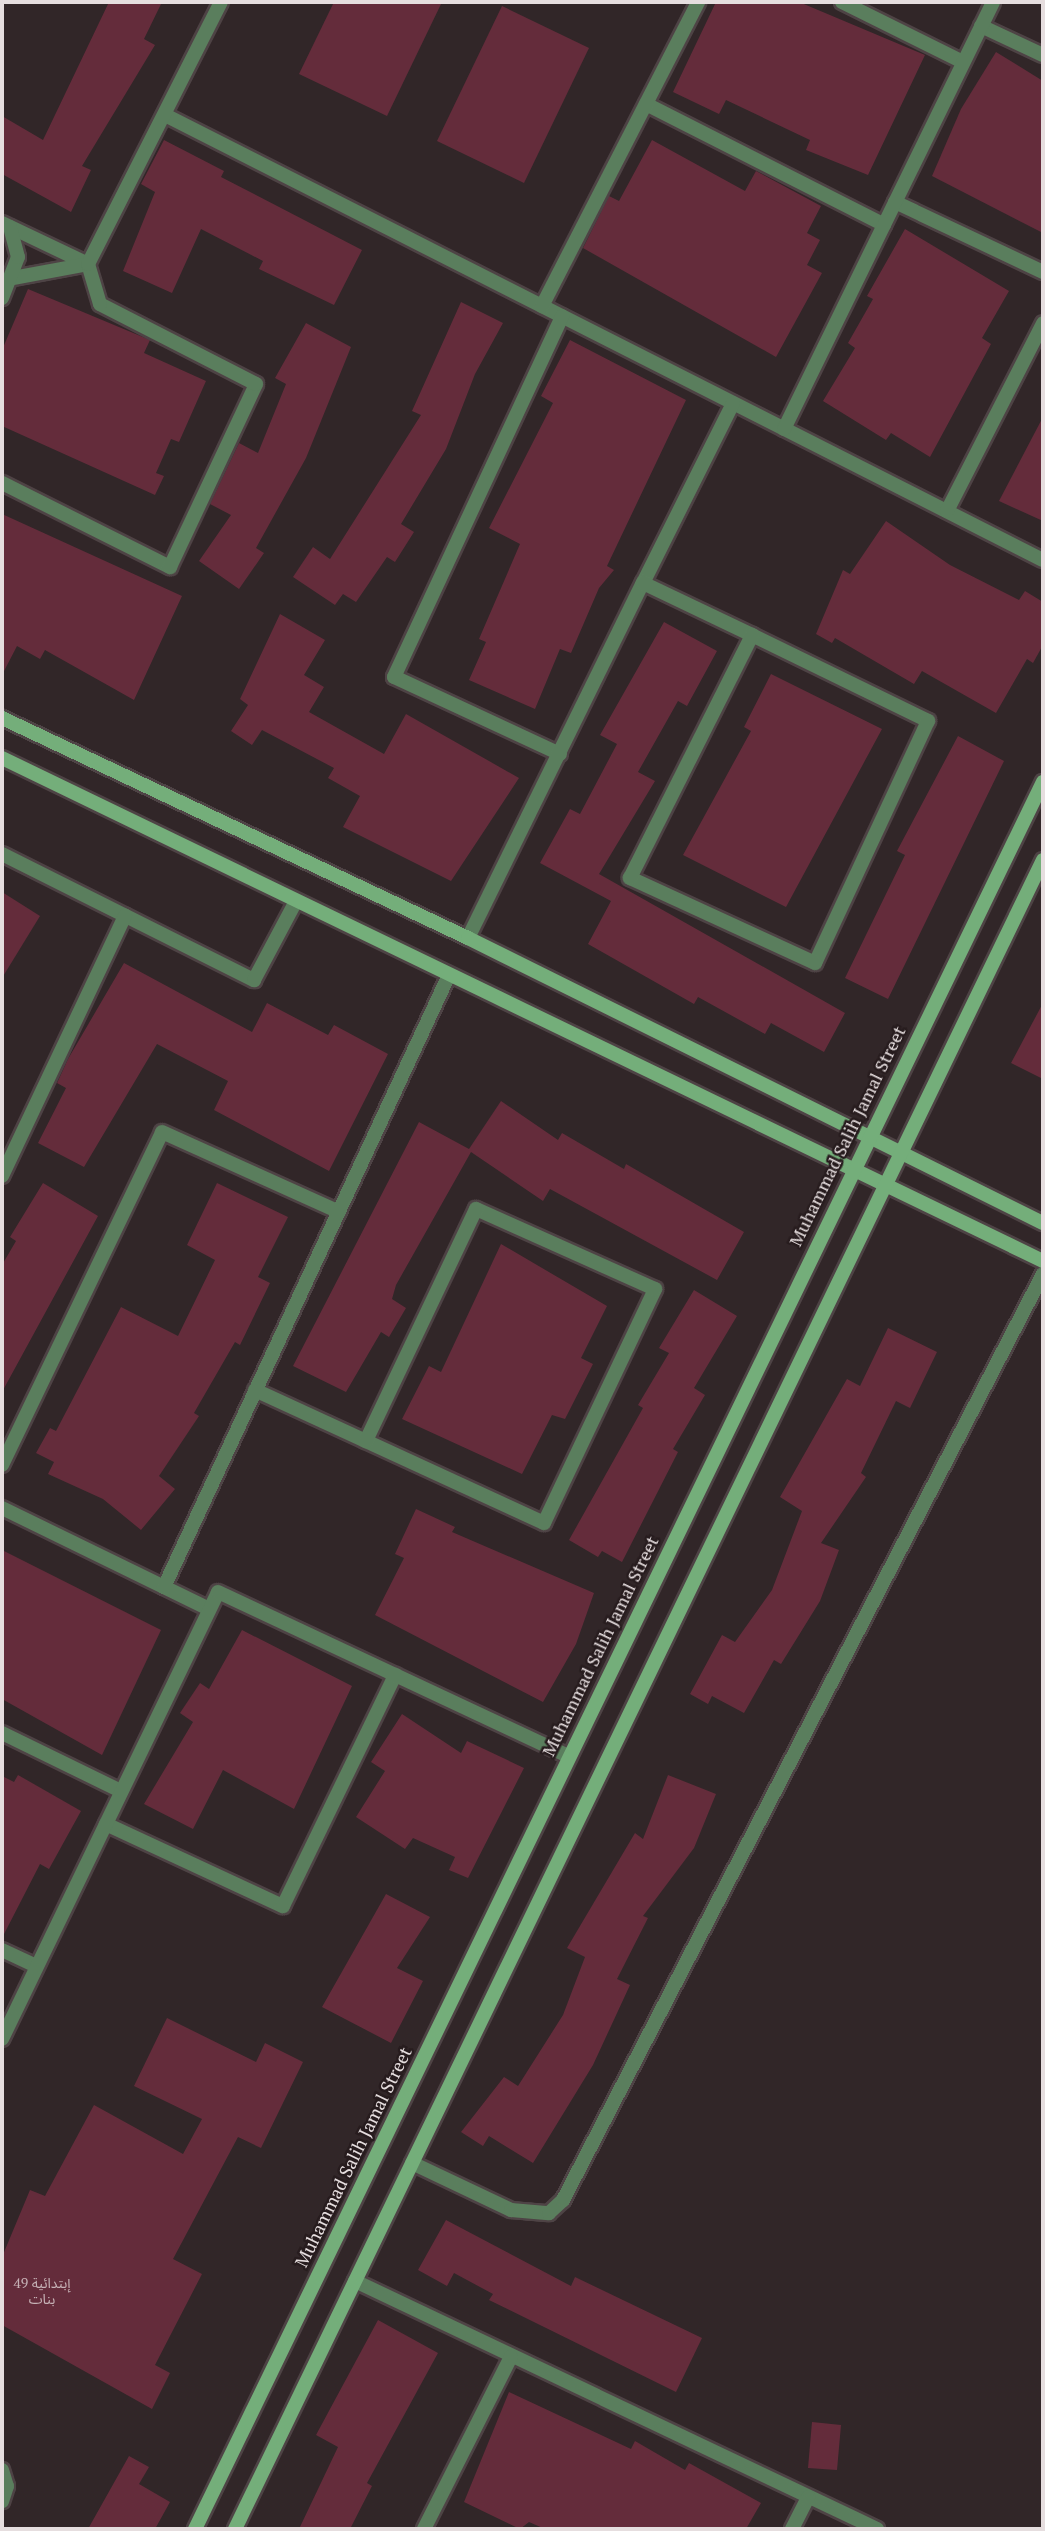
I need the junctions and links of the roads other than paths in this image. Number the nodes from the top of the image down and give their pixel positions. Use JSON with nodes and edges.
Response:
{"nodes":[{"id":1,"x":221,"y":2,"type":"edge"},
{"id":2,"x":698,"y":2,"type":"edge"},
{"id":3,"x":842,"y":2,"type":"edge"},
{"id":4,"x":993,"y":2,"type":"edge"},
{"id":5,"x":981,"y":26,"type":"junction"},
{"id":6,"x":1043,"y":55,"type":"edge"},
{"id":7,"x":963,"y":62,"type":"junction"},
{"id":8,"x":646,"y":104,"type":"junction"},
{"id":9,"x":165,"y":115,"type":"junction"},
{"id":10,"x":895,"y":202,"type":"junction"},
{"id":11,"x":6,"y":225,"type":"edge"},
{"id":12,"x":884,"y":225,"type":"junction"},
{"id":13,"x":88,"y":264,"type":"junction"},
{"id":14,"x":1043,"y":272,"type":"edge"},
{"id":15,"x":13,"y":278,"type":"junction"},
{"id":16,"x":2,"y":298,"type":"edge"},
{"id":17,"x":542,"y":306,"type":"junction"},
{"id":18,"x":562,"y":316,"type":"junction"},
{"id":19,"x":1043,"y":323,"type":"edge"},
{"id":20,"x":733,"y":403,"type":"junction"},
{"id":21,"x":784,"y":429,"type":"junction"},
{"id":22,"x":2,"y":483,"type":"edge"},
{"id":23,"x":947,"y":511,"type":"junction"},
{"id":24,"x":1043,"y":560,"type":"edge"},
{"id":25,"x":643,"y":583,"type":"junction"},
{"id":26,"x":752,"y":635,"type":"junction"},
{"id":27,"x":2,"y":718,"type":"edge"},
{"id":28,"x":560,"y":754,"type":"junction"},
{"id":29,"x":2,"y":758,"type":"edge"},
{"id":30,"x":1043,"y":782,"type":"edge"},
{"id":31,"x":2,"y":854,"type":"edge"},
{"id":32,"x":1043,"y":860,"type":"edge"},
{"id":33,"x":296,"y":901,"type":"junction"},
{"id":34,"x":125,"y":916,"type":"junction"},
{"id":35,"x":468,"y":938,"type":"junction"},
{"id":36,"x":449,"y":975,"type":"junction"},
{"id":37,"x":868,"y":1135,"type":"junction"},
{"id":38,"x":900,"y":1151,"type":"junction"},
{"id":39,"x":851,"y":1170,"type":"junction"},
{"id":40,"x":2,"y":1176,"type":"edge"},
{"id":41,"x":883,"y":1185,"type":"junction"},
{"id":42,"x":339,"y":1212,"type":"junction"},
{"id":43,"x":1043,"y":1223,"type":"edge"},
{"id":44,"x":1043,"y":1261,"type":"edge"},
{"id":45,"x":1043,"y":1274,"type":"edge"},
{"id":46,"x":256,"y":1390,"type":"junction"},
{"id":47,"x":366,"y":1441,"type":"junction"},
{"id":48,"x":2,"y":1465,"type":"edge"},
{"id":49,"x":2,"y":1508,"type":"edge"},
{"id":50,"x":164,"y":1587,"type":"junction"},
{"id":51,"x":209,"y":1609,"type":"junction"},
{"id":52,"x":395,"y":1675,"type":"junction"},
{"id":53,"x":2,"y":1733,"type":"edge"},
{"id":54,"x":568,"y":1756,"type":"junction"},
{"id":55,"x":121,"y":1791,"type":"junction"},
{"id":56,"x":106,"y":1824,"type":"junction"},
{"id":57,"x":2,"y":1950,"type":"edge"},
{"id":58,"x":37,"y":1966,"type":"junction"},
{"id":59,"x":2,"y":2039,"type":"edge"},
{"id":60,"x":412,"y":2163,"type":"junction"},
{"id":61,"x":355,"y":2281,"type":"junction"},
{"id":62,"x":511,"y":2357,"type":"junction"},
{"id":63,"x":2,"y":2470,"type":"edge"},
{"id":64,"x":808,"y":2497,"type":"junction"},
{"id":65,"x":2,"y":2501,"type":"edge"},
{"id":66,"x":427,"y":2528,"type":"edge"},
{"id":67,"x":195,"y":2529,"type":"edge"},
{"id":68,"x":235,"y":2529,"type":"edge"},
{"id":69,"x":792,"y":2529,"type":"edge"},
{"id":70,"x":877,"y":2529,"type":"edge"}],
"edges":[{"from":1,"to":9,"type":"street"},
{"from":2,"to":8,"type":"street"},
{"from":3,"to":7,"type":"street"},
{"from":4,"to":5,"type":"street"},
{"from":5,"to":6,"type":"street"},
{"from":5,"to":7,"type":"street"},
{"from":7,"to":10,"type":"street"},
{"from":8,"to":12,"type":"street"},
{"from":8,"to":17,"type":"street"},
{"from":9,"to":13,"type":"street"},
{"from":9,"to":17,"type":"street"},
{"from":10,"to":12,"type":"street"},
{"from":10,"to":14,"type":"street"},
{"from":11,"to":13,"type":"street"},
{"from":11,"to":15,"type":"street"},
{"from":12,"to":21,"type":"street"},
{"from":13,"to":15,"type":"street"},
{"from":13,"to":22,"type":"street"},
{"from":15,"to":16,"type":"street"},
{"from":17,"to":18,"type":"street"},
{"from":18,"to":20,"type":"street"},
{"from":18,"to":28,"type":"street"},
{"from":19,"to":23,"type":"street"},
{"from":20,"to":21,"type":"street"},
{"from":20,"to":25,"type":"street"},
{"from":21,"to":23,"type":"street"},
{"from":23,"to":24,"type":"street"},
{"from":25,"to":26,"type":"street"},
{"from":25,"to":28,"type":"street"},
{"from":26,"to":26,"type":"street"},
{"from":27,"to":35,"type":"street"},
{"from":28,"to":35,"type":"street"},
{"from":29,"to":33,"type":"street"},
{"from":30,"to":37,"type":"street","name":"Muhammad Salih Jamal Street"},
{"from":31,"to":34,"type":"street"},
{"from":32,"to":38,"type":"street"},
{"from":33,"to":34,"type":"street"},
{"from":33,"to":36,"type":"street"},
{"from":34,"to":40,"type":"street"},
{"from":35,"to":37,"type":"street"},
{"from":36,"to":39,"type":"street"},
{"from":36,"to":42,"type":"street"},
{"from":37,"to":38,"type":"street"},
{"from":37,"to":39,"type":"street","name":"Muhammad Salih Jamal Street"},
{"from":38,"to":41,"type":"street"},
{"from":38,"to":43,"type":"street"},
{"from":39,"to":41,"type":"street"},
{"from":39,"to":54,"type":"street","name":"Muhammad Salih Jamal Street"},
{"from":41,"to":44,"type":"street"},
{"from":41,"to":60,"type":"street"},
{"from":42,"to":46,"type":"street"},
{"from":42,"to":48,"type":"street"},
{"from":45,"to":60,"type":"street"},
{"from":46,"to":47,"type":"street"},
{"from":46,"to":50,"type":"street"},
{"from":47,"to":47,"type":"street"},
{"from":49,"to":50,"type":"street"},
{"from":50,"to":51,"type":"street"},
{"from":51,"to":52,"type":"street"},
{"from":51,"to":55,"type":"street"},
{"from":52,"to":54,"type":"street"},
{"from":52,"to":56,"type":"street"},
{"from":53,"to":55,"type":"street"},
{"from":54,"to":67,"type":"street","name":"Muhammad Salih Jamal Street"},
{"from":55,"to":56,"type":"street"},
{"from":56,"to":58,"type":"street"},
{"from":57,"to":58,"type":"street"},
{"from":58,"to":59,"type":"street"},
{"from":60,"to":61,"type":"street"},
{"from":61,"to":62,"type":"street"},
{"from":61,"to":68,"type":"street"},
{"from":62,"to":64,"type":"street"},
{"from":62,"to":66,"type":"street"},
{"from":63,"to":65,"type":"street"},
{"from":64,"to":69,"type":"street"},
{"from":64,"to":70,"type":"street"}]}
